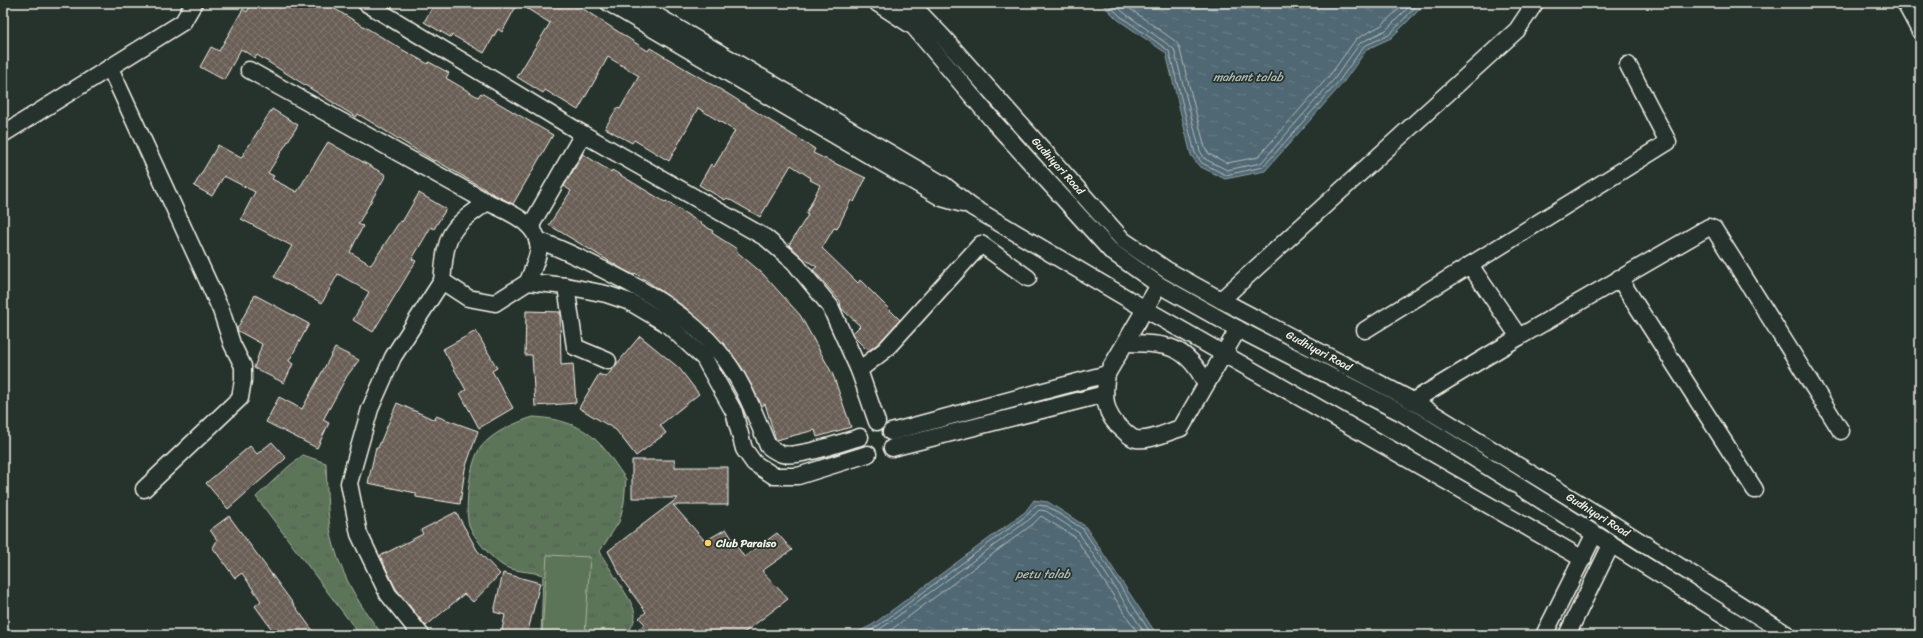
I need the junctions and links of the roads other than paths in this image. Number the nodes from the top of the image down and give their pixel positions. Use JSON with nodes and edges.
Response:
{"nodes":[{"id":1,"x":194,"y":3,"type":"edge"},
{"id":2,"x":366,"y":3,"type":"edge"},
{"id":3,"x":609,"y":3,"type":"edge"},
{"id":4,"x":635,"y":3,"type":"edge"},
{"id":5,"x":877,"y":3,"type":"edge"},
{"id":6,"x":904,"y":3,"type":"edge"},
{"id":7,"x":1535,"y":3,"type":"edge"},
{"id":8,"x":1905,"y":3,"type":"edge"},
{"id":9,"x":917,"y":15,"type":"edge"},
{"id":10,"x":1920,"y":31,"type":"edge"},
{"id":11,"x":1628,"y":65,"type":"dead end"},
{"id":12,"x":110,"y":68,"type":"junction"},
{"id":13,"x":249,"y":70,"type":"dead end"},
{"id":14,"x":3,"y":134,"type":"edge"},
{"id":15,"x":582,"y":134,"type":"junction"},
{"id":16,"x":487,"y":202,"type":"junction"},
{"id":17,"x":972,"y":206,"type":"junction"},
{"id":18,"x":533,"y":234,"type":"junction"},
{"id":19,"x":1470,"y":265,"type":"junction"},
{"id":20,"x":1028,"y":278,"type":"dead end"},
{"id":21,"x":1620,"y":278,"type":"junction"},
{"id":22,"x":442,"y":281,"type":"junction"},
{"id":23,"x":528,"y":282,"type":"junction"},
{"id":24,"x":566,"y":286,"type":"junction"},
{"id":25,"x":1159,"y":286,"type":"junction"},
{"id":26,"x":1221,"y":300,"type":"junction"},
{"id":27,"x":1145,"y":309,"type":"junction"},
{"id":28,"x":676,"y":311,"type":"junction"},
{"id":29,"x":666,"y":324,"type":"junction"},
{"id":30,"x":1238,"y":329,"type":"junction"},
{"id":31,"x":1365,"y":330,"type":"dead end"},
{"id":32,"x":1519,"y":336,"type":"junction"},
{"id":33,"x":1126,"y":343,"type":"junction"},
{"id":34,"x":1223,"y":354,"type":"junction"},
{"id":35,"x":608,"y":361,"type":"dead end"},
{"id":36,"x":859,"y":370,"type":"junction"},
{"id":37,"x":1107,"y":374,"type":"junction"},
{"id":38,"x":1206,"y":384,"type":"junction"},
{"id":39,"x":1105,"y":394,"type":"junction"},
{"id":40,"x":1413,"y":401,"type":"junction"},
{"id":41,"x":877,"y":422,"type":"junction"},
{"id":42,"x":891,"y":432,"type":"junction"},
{"id":43,"x":1841,"y":432,"type":"dead end"},
{"id":44,"x":860,"y":437,"type":"junction"},
{"id":45,"x":892,"y":448,"type":"junction"},
{"id":46,"x":868,"y":454,"type":"junction"},
{"id":47,"x":144,"y":489,"type":"dead end"},
{"id":48,"x":1755,"y":490,"type":"dead end"},
{"id":49,"x":1594,"y":535,"type":"junction"},
{"id":50,"x":1611,"y":544,"type":"junction"},
{"id":51,"x":1583,"y":559,"type":"junction"},
{"id":52,"x":421,"y":635,"type":"edge"},
{"id":53,"x":1544,"y":635,"type":"edge"},
{"id":54,"x":1567,"y":635,"type":"edge"},
{"id":55,"x":1756,"y":635,"type":"edge"},
{"id":56,"x":1788,"y":635,"type":"edge"}],
"edges":[{"from":1,"to":12,"type":"street"},
{"from":2,"to":15,"type":"street"},
{"from":3,"to":17,"type":"street"},
{"from":4,"to":17,"type":"street"},
{"from":5,"to":9,"type":"street","name":"Gudhiyari Road"},
{"from":6,"to":9,"type":"street","name":"Gudhiyari Road"},
{"from":7,"to":26,"type":"street"},
{"from":8,"to":10,"type":"street"},
{"from":9,"to":25,"type":"street","name":"Gudhiyari Road"},
{"from":9,"to":26,"type":"street","name":"Gudhiyari Road"},
{"from":11,"to":19,"type":"street"},
{"from":12,"to":14,"type":"street"},
{"from":12,"to":47,"type":"street"},
{"from":13,"to":16,"type":"street"},
{"from":15,"to":18,"type":"street"},
{"from":15,"to":36,"type":"street"},
{"from":16,"to":18,"type":"street"},
{"from":16,"to":22,"type":"street"},
{"from":17,"to":27,"type":"street"},
{"from":18,"to":23,"type":"street"},
{"from":18,"to":28,"type":"street"},
{"from":19,"to":31,"type":"street"},
{"from":19,"to":32,"type":"street"},
{"from":20,"to":36,"type":"street"},
{"from":21,"to":32,"type":"street"},
{"from":21,"to":43,"type":"street"},
{"from":21,"to":48,"type":"street"},
{"from":22,"to":23,"type":"street"},
{"from":22,"to":52,"type":"street"},
{"from":23,"to":24,"type":"street"},
{"from":24,"to":29,"type":"street"},
{"from":24,"to":35,"type":"street"},
{"from":25,"to":27,"type":"street"},
{"from":25,"to":30,"type":"street","name":"Gudhiyari Road"},
{"from":26,"to":40,"type":"street","name":"Gudhiyari Road"},
{"from":27,"to":33,"type":"street"},
{"from":27,"to":34,"type":"street"},
{"from":28,"to":29,"type":"street"},
{"from":28,"to":44,"type":"street"},
{"from":29,"to":46,"type":"street"},
{"from":30,"to":34,"type":"street"},
{"from":30,"to":49,"type":"street","name":"Gudhiyari Road"},
{"from":32,"to":40,"type":"street"},
{"from":33,"to":37,"type":"street"},
{"from":33,"to":38,"type":"street"},
{"from":34,"to":38,"type":"street"},
{"from":34,"to":51,"type":"street"},
{"from":36,"to":41,"type":"street"},
{"from":37,"to":39,"type":"street"},
{"from":37,"to":42,"type":"street"},
{"from":38,"to":39,"type":"street"},
{"from":39,"to":45,"type":"street"},
{"from":40,"to":56,"type":"street","name":"Gudhiyari Road"},
{"from":41,"to":42,"type":"street"},
{"from":41,"to":44,"type":"street"},
{"from":42,"to":45,"type":"street"},
{"from":44,"to":46,"type":"street"},
{"from":45,"to":46,"type":"street"},
{"from":49,"to":50,"type":"street","name":"Gudhiyari Road"},
{"from":49,"to":51,"type":"street"},
{"from":50,"to":54,"type":"street"},
{"from":50,"to":55,"type":"street","name":"Gudhiyari Road"},
{"from":51,"to":53,"type":"street"}]}
